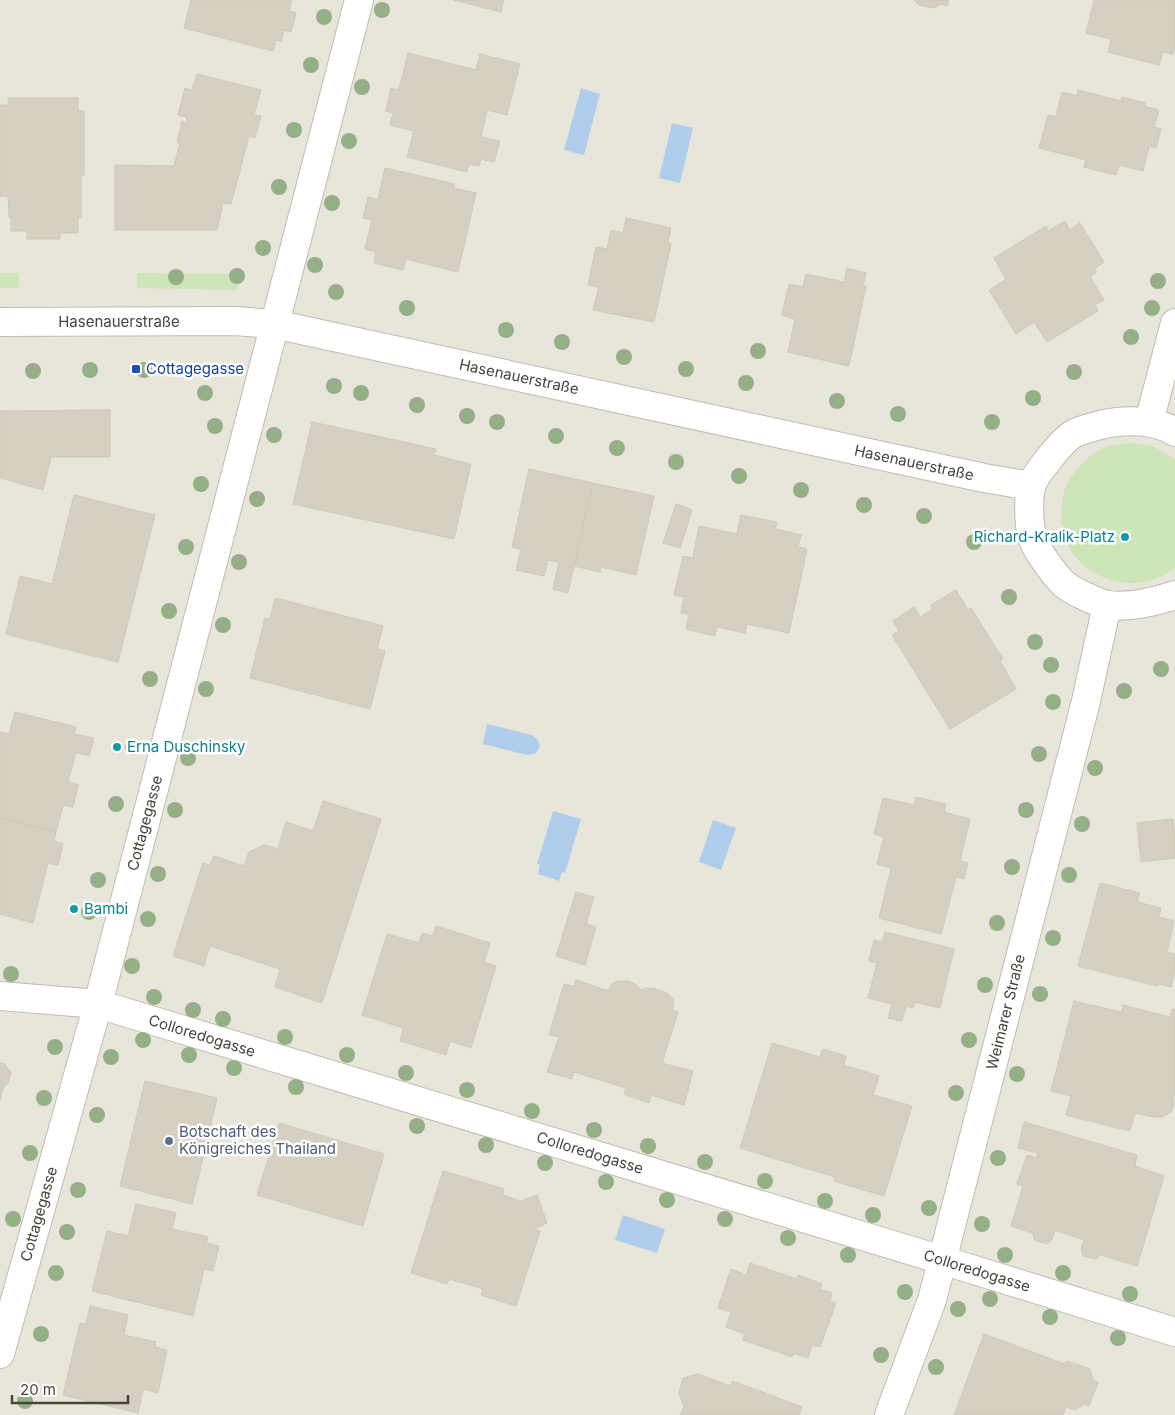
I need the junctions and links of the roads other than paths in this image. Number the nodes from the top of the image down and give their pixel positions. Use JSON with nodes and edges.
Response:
{"nodes":[{"id":1,"x":359,"y":0,"type":"edge"},
{"id":2,"x":0,"y":322,"type":"edge"},
{"id":3,"x":1175,"y":323,"type":"edge"},
{"id":4,"x":274,"y":324,"type":"junction"},
{"id":5,"x":1150,"y":422,"type":"junction"},
{"id":6,"x":1175,"y":432,"type":"edge"},
{"id":7,"x":1032,"y":486,"type":"junction"},
{"id":8,"x":1175,"y":595,"type":"edge"},
{"id":9,"x":1107,"y":605,"type":"junction"},
{"id":10,"x":0,"y":996,"type":"edge"},
{"id":11,"x":98,"y":1004,"type":"junction"},
{"id":12,"x":942,"y":1260,"type":"junction"},
{"id":13,"x":1175,"y":1332,"type":"edge"},
{"id":14,"x":0,"y":1354,"type":"edge"},
{"id":15,"x":889,"y":1415,"type":"edge"}],
"edges":[{"from":1,"to":4,"type":"street","name":"Cottagegasse"},
{"from":2,"to":4,"type":"street","name":"Hasenauerstraße"},
{"from":3,"to":5,"type":"street"},
{"from":4,"to":7,"type":"street","name":"Hasenauerstraße"},
{"from":4,"to":11,"type":"street","name":"Cottagegasse"},
{"from":5,"to":6,"type":"street"},
{"from":5,"to":7,"type":"street"},
{"from":7,"to":9,"type":"street"},
{"from":8,"to":9,"type":"street"},
{"from":9,"to":12,"type":"street","name":"Weimarer Straße"},
{"from":10,"to":11,"type":"street","name":"Colloredogasse"},
{"from":11,"to":12,"type":"street","name":"Colloredogasse"},
{"from":11,"to":14,"type":"street","name":"Cottagegasse"},
{"from":12,"to":13,"type":"street","name":"Colloredogasse"},
{"from":12,"to":15,"type":"street","name":"Weimarer Straße"}]}
